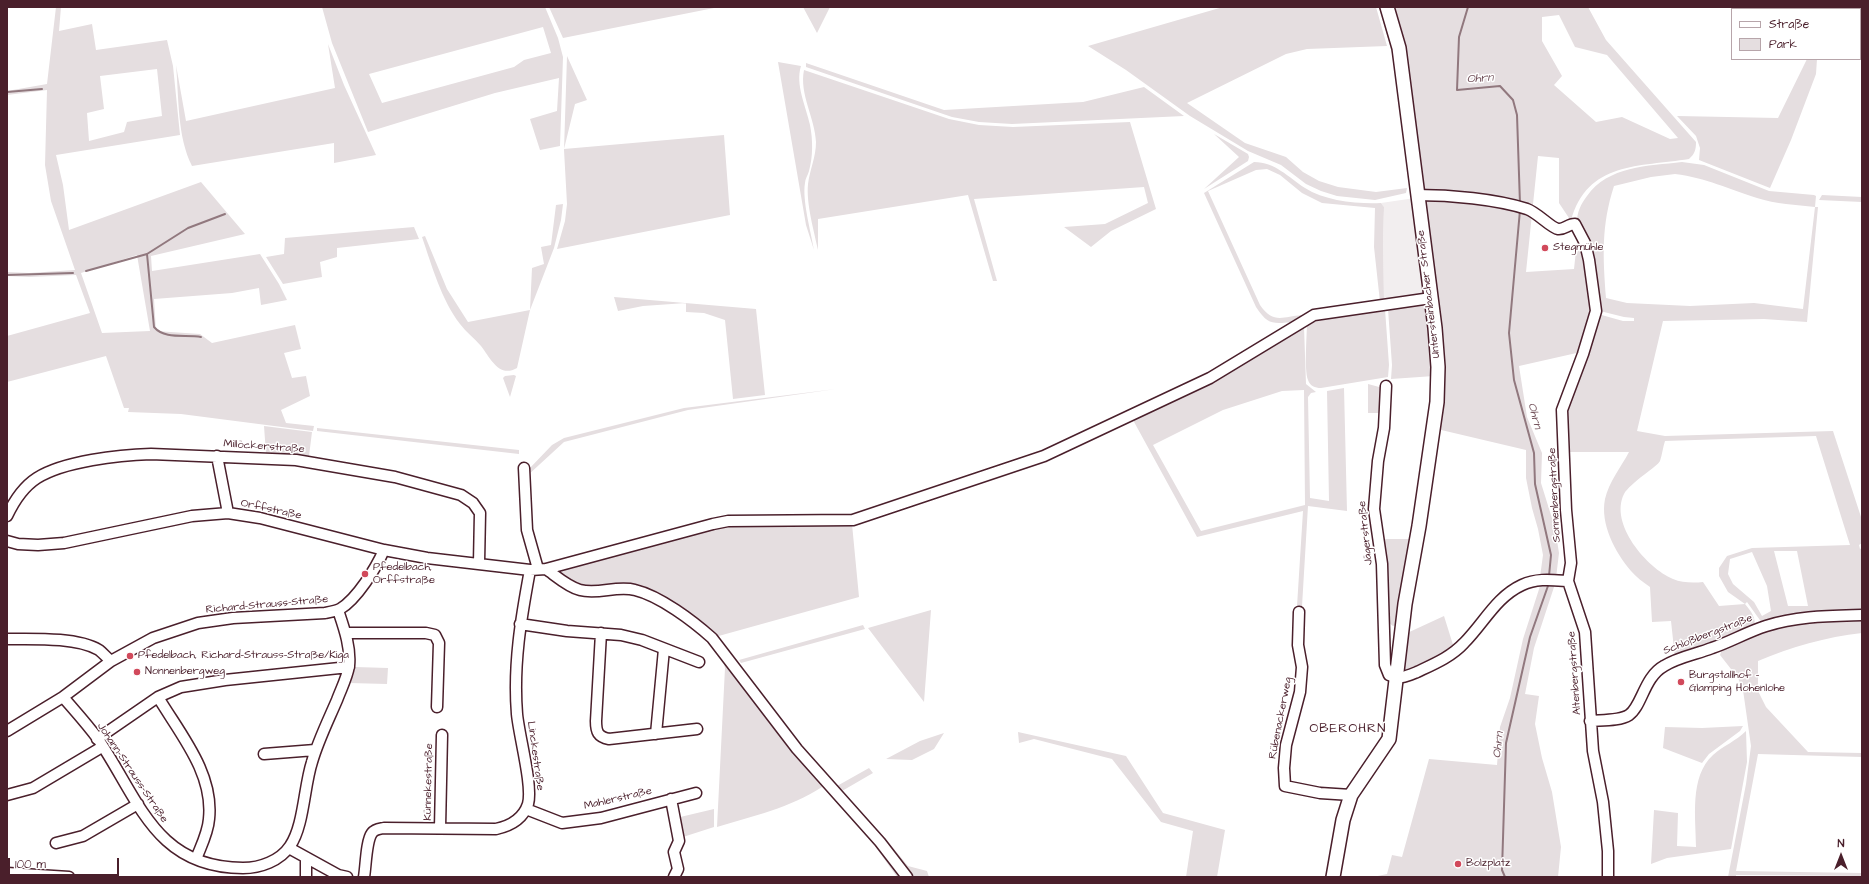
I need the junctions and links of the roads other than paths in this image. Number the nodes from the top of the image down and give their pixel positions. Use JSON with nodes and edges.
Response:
{"nodes":[{"id":1,"x":1387,"y":7,"type":"edge"},
{"id":2,"x":1418,"y":195,"type":"junction"},
{"id":3,"x":1431,"y":298,"type":"junction"},
{"id":4,"x":1386,"y":386,"type":"dead end"},
{"id":5,"x":217,"y":456,"type":"junction"},
{"id":6,"x":524,"y":468,"type":"dead end"},
{"id":7,"x":9,"y":505,"type":"edge"},
{"id":8,"x":228,"y":513,"type":"junction"},
{"id":9,"x":7,"y":516,"type":"edge"},
{"id":10,"x":7,"y":542,"type":"edge"},
{"id":11,"x":384,"y":550,"type":"junction"},
{"id":12,"x":478,"y":563,"type":"junction"},
{"id":13,"x":538,"y":569,"type":"junction"},
{"id":14,"x":1568,"y":581,"type":"junction"},
{"id":15,"x":338,"y":610,"type":"junction"},
{"id":16,"x":1300,"y":612,"type":"dead end"},
{"id":17,"x":1862,"y":615,"type":"edge"},
{"id":18,"x":520,"y":624,"type":"junction"},
{"id":19,"x":1385,"y":631,"type":"junction"},
{"id":20,"x":1402,"y":632,"type":"junction"},
{"id":21,"x":346,"y":633,"type":"junction"},
{"id":22,"x":601,"y":633,"type":"junction"},
{"id":23,"x":7,"y":639,"type":"edge"},
{"id":24,"x":664,"y":648,"type":"junction"},
{"id":25,"x":111,"y":661,"type":"junction"},
{"id":26,"x":699,"y":662,"type":"dead end"},
{"id":27,"x":348,"y":667,"type":"junction"},
{"id":28,"x":1395,"y":679,"type":"junction"},
{"id":29,"x":63,"y":697,"type":"junction"},
{"id":30,"x":158,"y":697,"type":"junction"},
{"id":31,"x":437,"y":706,"type":"dead end"},
{"id":32,"x":1590,"y":720,"type":"junction"},
{"id":33,"x":697,"y":729,"type":"dead end"},
{"id":34,"x":7,"y":731,"type":"edge"},
{"id":35,"x":656,"y":734,"type":"junction"},
{"id":36,"x":442,"y":735,"type":"dead end"},
{"id":37,"x":100,"y":743,"type":"junction"},
{"id":38,"x":315,"y":750,"type":"junction"},
{"id":39,"x":264,"y":754,"type":"dead end"},
{"id":40,"x":696,"y":793,"type":"dead end"},
{"id":41,"x":7,"y":795,"type":"edge"},
{"id":42,"x":1351,"y":795,"type":"junction"},
{"id":43,"x":671,"y":799,"type":"junction"},
{"id":44,"x":138,"y":804,"type":"junction"},
{"id":45,"x":526,"y":809,"type":"junction"},
{"id":46,"x":440,"y":828,"type":"junction"},
{"id":47,"x":56,"y":843,"type":"dead end"},
{"id":48,"x":290,"y":848,"type":"junction"},
{"id":49,"x":306,"y":858,"type":"junction"},
{"id":50,"x":196,"y":859,"type":"junction"},
{"id":51,"x":7,"y":873,"type":"edge"},
{"id":52,"x":69,"y":877,"type":"edge"},
{"id":53,"x":306,"y":877,"type":"edge"},
{"id":54,"x":347,"y":877,"type":"edge"},
{"id":55,"x":364,"y":877,"type":"edge"},
{"id":56,"x":674,"y":877,"type":"edge"},
{"id":57,"x":907,"y":877,"type":"edge"},
{"id":58,"x":1333,"y":877,"type":"edge"},
{"id":59,"x":1608,"y":877,"type":"edge"}],
"edges":[{"from":1,"to":2,"type":"main road","name":"Untersteinbacher Straße"},
{"from":2,"to":3,"type":"main road","name":"Untersteinbacher Straße"},
{"from":2,"to":14,"type":"street","name":"Sonnenbergstraße"},
{"from":3,"to":13,"type":"street"},
{"from":3,"to":20,"type":"main road","name":"Untersteinbacher Straße"},
{"from":4,"to":19,"type":"street","name":"Jägerstraße"},
{"from":5,"to":7,"type":"street","name":"Millöckerstraße"},
{"from":5,"to":8,"type":"street"},
{"from":5,"to":12,"type":"street","name":"Millöckerstraße"},
{"from":6,"to":13,"type":"street"},
{"from":7,"to":9,"type":"street","name":"Millöckerstraße"},
{"from":8,"to":10,"type":"street","name":"Orffstraße"},
{"from":8,"to":11,"type":"street","name":"Orffstraße"},
{"from":11,"to":12,"type":"street","name":"Orffstraße"},
{"from":11,"to":15,"type":"street","name":"Richard-Strauss-Straße"},
{"from":12,"to":13,"type":"street","name":"Orffstraße"},
{"from":13,"to":18,"type":"street","name":"Linckestraße"},
{"from":13,"to":57,"type":"street"},
{"from":14,"to":28,"type":"street"},
{"from":14,"to":32,"type":"street","name":"Altenbergstraße"},
{"from":15,"to":21,"type":"street","name":"Johann-Strauss-Straße"},
{"from":15,"to":25,"type":"street","name":"Richard-Strauss-Straße"},
{"from":16,"to":42,"type":"street","name":"Rübenackerweg"},
{"from":17,"to":32,"type":"street","name":"Schloßbergstraße"},
{"from":18,"to":22,"type":"street"},
{"from":18,"to":45,"type":"street","name":"Linckestraße"},
{"from":19,"to":20,"type":"street"},
{"from":19,"to":28,"type":"street","name":"Jägerstraße"},
{"from":20,"to":28,"type":"main road","name":"Untersteinbacher Straße"},
{"from":21,"to":27,"type":"street","name":"Johann-Strauss-Straße"},
{"from":21,"to":31,"type":"street"},
{"from":22,"to":24,"type":"street"},
{"from":22,"to":35,"type":"street"},
{"from":23,"to":25,"type":"street"},
{"from":24,"to":26,"type":"street"},
{"from":24,"to":35,"type":"street"},
{"from":25,"to":29,"type":"street","name":"Richard-Strauss-Straße"},
{"from":27,"to":30,"type":"street"},
{"from":27,"to":38,"type":"street","name":"Johann-Strauss-Straße"},
{"from":28,"to":42,"type":"main road","name":"Untersteinbacher Straße"},
{"from":29,"to":34,"type":"street","name":"Richard-Strauss-Straße"},
{"from":29,"to":37,"type":"street","name":"Johann-Strauss-Straße"},
{"from":30,"to":37,"type":"street"},
{"from":30,"to":50,"type":"street"},
{"from":32,"to":59,"type":"street","name":"Altenbergstraße"},
{"from":33,"to":35,"type":"street"},
{"from":36,"to":46,"type":"street","name":"Künnekestraße"},
{"from":37,"to":41,"type":"street"},
{"from":37,"to":44,"type":"street","name":"Johann-Strauss-Straße"},
{"from":38,"to":39,"type":"street"},
{"from":38,"to":48,"type":"street","name":"Johann-Strauss-Straße"},
{"from":40,"to":43,"type":"street","name":"Mahlerstraße"},
{"from":42,"to":58,"type":"main road","name":"Untersteinbacher Straße"},
{"from":43,"to":45,"type":"street","name":"Mahlerstraße"},
{"from":43,"to":56,"type":"street"},
{"from":44,"to":47,"type":"street"},
{"from":44,"to":50,"type":"street","name":"Johann-Strauss-Straße"},
{"from":45,"to":46,"type":"street"},
{"from":46,"to":55,"type":"street"},
{"from":48,"to":49,"type":"street"},
{"from":48,"to":50,"type":"street","name":"Johann-Strauss-Straße"},
{"from":49,"to":53,"type":"street"},
{"from":49,"to":54,"type":"street"},
{"from":51,"to":52,"type":"street"}]}
